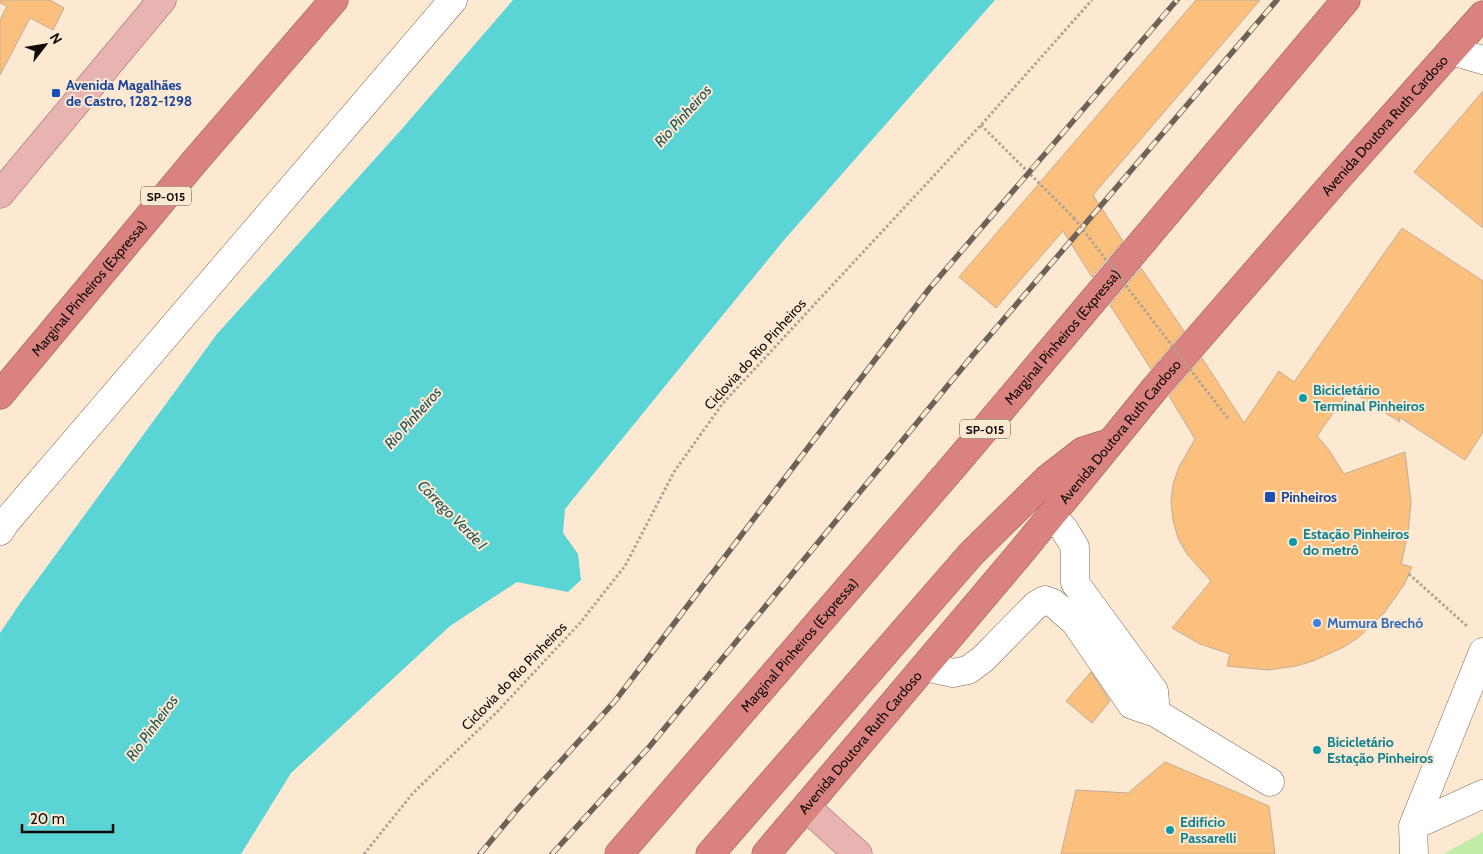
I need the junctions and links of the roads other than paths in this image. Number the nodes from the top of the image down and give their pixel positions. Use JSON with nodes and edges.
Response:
{"nodes":[{"id":1,"x":162,"y":0,"type":"edge"},
{"id":2,"x":334,"y":0,"type":"edge"},
{"id":3,"x":453,"y":0,"type":"edge"},
{"id":4,"x":1346,"y":0,"type":"edge"},
{"id":5,"x":1483,"y":16,"type":"edge"},
{"id":6,"x":1452,"y":51,"type":"junction"},
{"id":7,"x":1483,"y":60,"type":"edge"},
{"id":8,"x":0,"y":194,"type":"edge"},
{"id":9,"x":0,"y":395,"type":"edge"},
{"id":10,"x":1111,"y":443,"type":"junction"},
{"id":11,"x":1051,"y":516,"type":"junction"},
{"id":12,"x":0,"y":531,"type":"edge"},
{"id":13,"x":1483,"y":652,"type":"edge"},
{"id":14,"x":925,"y":666,"type":"junction"},
{"id":15,"x":1156,"y":712,"type":"junction"},
{"id":16,"x":1270,"y":782,"type":"dead end"},
{"id":17,"x":1483,"y":794,"type":"edge"},
{"id":18,"x":806,"y":807,"type":"junction"},
{"id":19,"x":1414,"y":826,"type":"junction"},
{"id":20,"x":619,"y":854,"type":"edge"},
{"id":21,"x":710,"y":854,"type":"edge"},
{"id":22,"x":766,"y":854,"type":"edge"},
{"id":23,"x":858,"y":854,"type":"edge"},
{"id":24,"x":1414,"y":854,"type":"edge"}],
"edges":[{"from":1,"to":8,"type":"main road"},
{"from":2,"to":9,"type":"highway","name":"Marginal Pinheiros (Expressa)","number":"SP-015"},
{"from":3,"to":12,"type":"street"},
{"from":4,"to":20,"type":"highway","name":"Marginal Pinheiros (Expressa)","number":"SP-015"},
{"from":5,"to":6,"type":"highway","name":"Avenida Doutora Ruth Cardoso"},
{"from":6,"to":7,"type":"street"},
{"from":6,"to":10,"type":"highway","name":"Avenida Doutora Ruth Cardoso"},
{"from":10,"to":11,"type":"highway","name":"Avenida Doutora Ruth Cardoso"},
{"from":10,"to":21,"type":"highway"},
{"from":11,"to":14,"type":"highway","name":"Avenida Doutora Ruth Cardoso"},
{"from":11,"to":15,"type":"street"},
{"from":13,"to":19,"type":"street"},
{"from":14,"to":15,"type":"street"},
{"from":14,"to":18,"type":"highway","name":"Avenida Doutora Ruth Cardoso"},
{"from":15,"to":16,"type":"street"},
{"from":17,"to":19,"type":"street"},
{"from":18,"to":22,"type":"highway","name":"Avenida Doutora Ruth Cardoso"},
{"from":18,"to":23,"type":"main road"},
{"from":19,"to":24,"type":"street"}]}
